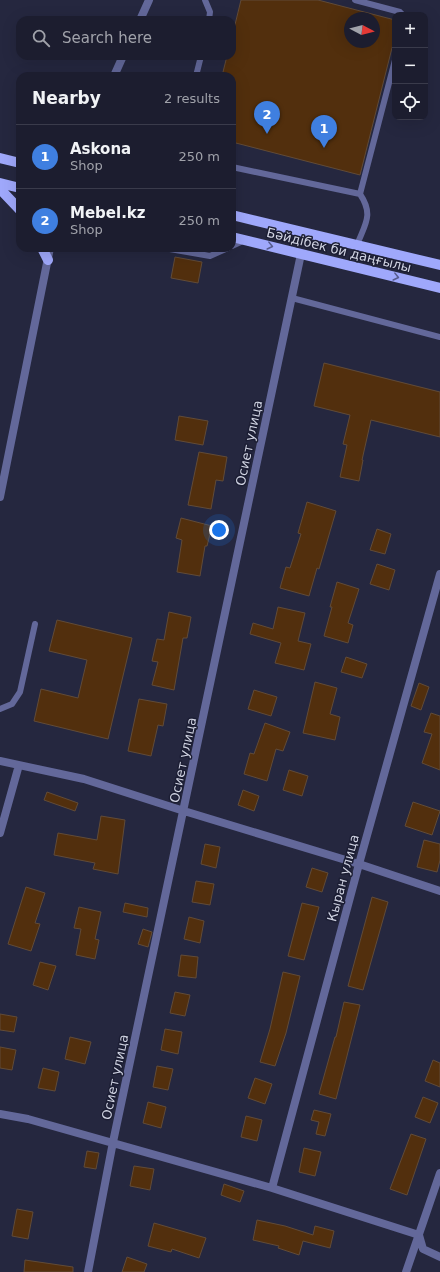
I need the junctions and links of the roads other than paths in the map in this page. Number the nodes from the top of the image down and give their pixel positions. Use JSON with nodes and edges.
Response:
{"nodes":[{"id":1,"x":149,"y":0,"type":"edge"},
{"id":2,"x":205,"y":0,"type":"edge"},
{"id":3,"x":355,"y":0,"type":"edge"},
{"id":4,"x":400,"y":12,"type":"edge"},
{"id":5,"x":142,"y":16,"type":"edge"},
{"id":6,"x":210,"y":16,"type":"edge"},
{"id":7,"x":121,"y":60,"type":"edge"},
{"id":8,"x":200,"y":60,"type":"edge"},
{"id":9,"x":392,"y":71,"type":"edge"},
{"id":10,"x":116,"y":72,"type":"edge"},
{"id":11,"x":197,"y":72,"type":"edge"},
{"id":12,"x":0,"y":158,"type":"edge"},
{"id":13,"x":16,"y":162,"type":"edge"},
{"id":14,"x":236,"y":168,"type":"edge"},
{"id":15,"x":0,"y":183,"type":"edge"},
{"id":16,"x":16,"y":187,"type":"edge"},
{"id":17,"x":0,"y":190,"type":"edge"},
{"id":18,"x":360,"y":194,"type":"junction"},
{"id":19,"x":16,"y":206,"type":"edge"},
{"id":20,"x":236,"y":216,"type":"edge"},
{"id":21,"x":236,"y":238,"type":"edge"},
{"id":22,"x":245,"y":240,"type":"junction"},
{"id":23,"x":236,"y":244,"type":"edge"},
{"id":24,"x":357,"y":245,"type":"junction"},
{"id":25,"x":44,"y":252,"type":"edge"},
{"id":26,"x":49,"y":252,"type":"edge"},
{"id":27,"x":187,"y":252,"type":"edge"},
{"id":28,"x":219,"y":252,"type":"edge"},
{"id":29,"x":301,"y":254,"type":"junction"},
{"id":30,"x":48,"y":260,"type":"junction"},
{"id":31,"x":440,"y":265,"type":"edge"},
{"id":32,"x":440,"y":288,"type":"edge"},
{"id":33,"x":292,"y":298,"type":"junction"},
{"id":34,"x":440,"y":337,"type":"edge"},
{"id":35,"x":0,"y":498,"type":"edge"},
{"id":36,"x":440,"y":574,"type":"edge"},
{"id":37,"x":35,"y":624,"type":"dead end"},
{"id":38,"x":0,"y":709,"type":"edge"},
{"id":39,"x":0,"y":761,"type":"edge"},
{"id":40,"x":19,"y":765,"type":"junction"},
{"id":41,"x":184,"y":811,"type":"junction"},
{"id":42,"x":0,"y":833,"type":"edge"},
{"id":43,"x":359,"y":864,"type":"junction"},
{"id":44,"x":440,"y":891,"type":"edge"},
{"id":45,"x":0,"y":1114,"type":"edge"},
{"id":46,"x":113,"y":1142,"type":"junction"},
{"id":47,"x":440,"y":1173,"type":"edge"},
{"id":48,"x":272,"y":1188,"type":"junction"},
{"id":49,"x":419,"y":1235,"type":"junction"},
{"id":50,"x":440,"y":1257,"type":"edge"},
{"id":51,"x":88,"y":1272,"type":"edge"},
{"id":52,"x":406,"y":1272,"type":"edge"}],
"edges":[{"from":1,"to":5,"type":"street"},
{"from":2,"to":6,"type":"lane"},
{"from":3,"to":4,"type":"lane"},
{"from":7,"to":10,"type":"street"},
{"from":8,"to":11,"type":"lane"},
{"from":9,"to":18,"type":"lane"},
{"from":12,"to":13,"type":"main road"},
{"from":14,"to":18,"type":"lane"},
{"from":15,"to":16,"type":"main road"},
{"from":17,"to":19,"type":"main road"},
{"from":18,"to":24,"type":"lane"},
{"from":20,"to":24,"type":"main road","name":"Бәйдібек би даңғылы"},
{"from":21,"to":22,"type":"main road","name":"Бәйдібек би даңғылы"},
{"from":22,"to":23,"type":"lane"},
{"from":22,"to":29,"type":"main road","name":"Бәйдібек би даңғылы","one_way":true},
{"from":24,"to":31,"type":"main road","name":"Бәйдібек би даңғылы"},
{"from":25,"to":30,"type":"main road"},
{"from":26,"to":30,"type":"street"},
{"from":27,"to":28,"type":"lane"},
{"from":29,"to":32,"type":"main road","name":"Бәйдібек би даңғылы","one_way":true},
{"from":29,"to":33,"type":"street","name":"Осиет улица"},
{"from":30,"to":35,"type":"street"},
{"from":33,"to":34,"type":"lane"},
{"from":33,"to":41,"type":"street","name":"Осиет улица"},
{"from":36,"to":43,"type":"street","name":"Кыран улица"},
{"from":37,"to":38,"type":"lane"},
{"from":39,"to":40,"type":"street"},
{"from":40,"to":41,"type":"street"},
{"from":40,"to":42,"type":"street"},
{"from":41,"to":43,"type":"street"},
{"from":41,"to":46,"type":"street","name":"Осиет улица"},
{"from":43,"to":44,"type":"street"},
{"from":43,"to":48,"type":"street","name":"Кыран улица"},
{"from":45,"to":46,"type":"street"},
{"from":46,"to":48,"type":"street"},
{"from":46,"to":51,"type":"street","name":"Осиет улица"},
{"from":47,"to":49,"type":"street"},
{"from":48,"to":49,"type":"street"},
{"from":49,"to":50,"type":"street"},
{"from":49,"to":52,"type":"street"}]}
